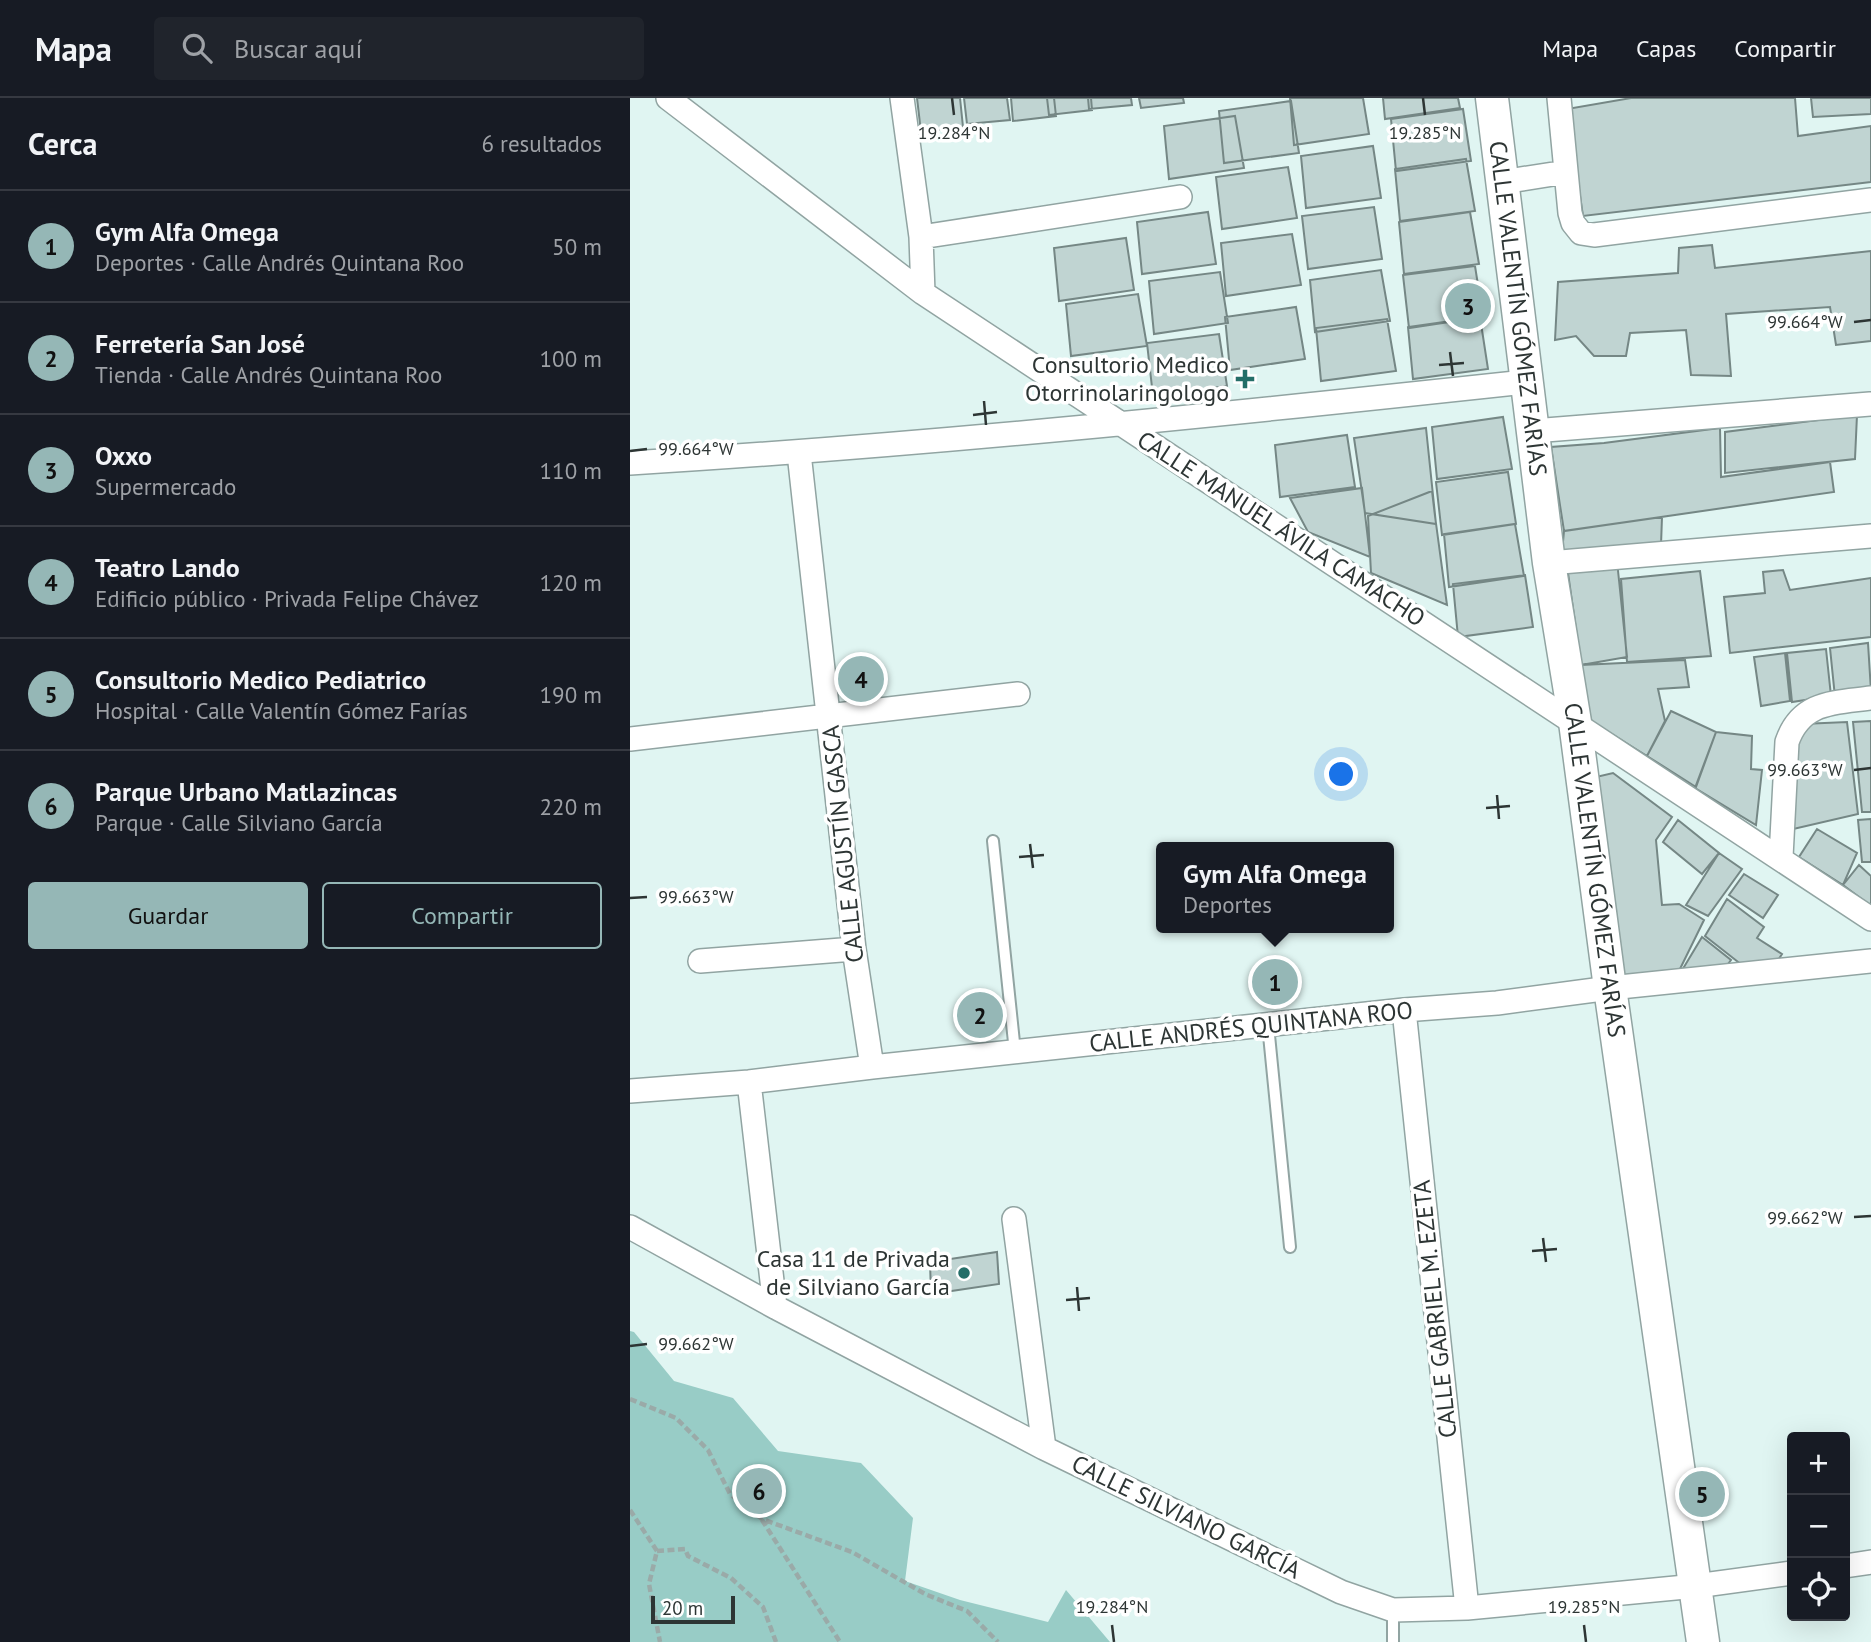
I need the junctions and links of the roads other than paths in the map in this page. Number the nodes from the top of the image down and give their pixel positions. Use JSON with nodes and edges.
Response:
{"nodes":[{"id":1,"x":668,"y":98,"type":"edge"},
{"id":2,"x":902,"y":98,"type":"edge"},
{"id":3,"x":1492,"y":98,"type":"edge"},
{"id":4,"x":1559,"y":98,"type":"edge"},
{"id":5,"x":1566,"y":172,"type":"junction"},
{"id":6,"x":1502,"y":183,"type":"junction"},
{"id":7,"x":1180,"y":197,"type":"dead end"},
{"id":8,"x":1871,"y":200,"type":"edge"},
{"id":9,"x":921,"y":237,"type":"junction"},
{"id":10,"x":923,"y":293,"type":"junction"},
{"id":11,"x":1525,"y":382,"type":"junction"},
{"id":12,"x":1870,"y":404,"type":"edge"},
{"id":13,"x":1122,"y":425,"type":"junction"},
{"id":14,"x":1532,"y":431,"type":"junction"},
{"id":15,"x":799,"y":453,"type":"junction"},
{"id":16,"x":630,"y":463,"type":"edge"},
{"id":17,"x":1871,"y":536,"type":"edge"},
{"id":18,"x":1549,"y":563,"type":"junction"},
{"id":19,"x":1018,"y":694,"type":"dead end"},
{"id":20,"x":1871,"y":698,"type":"edge"},
{"id":21,"x":829,"y":717,"type":"junction"},
{"id":22,"x":1575,"y":722,"type":"junction"},
{"id":23,"x":630,"y":739,"type":"edge"},
{"id":24,"x":993,"y":841,"type":"dead end"},
{"id":25,"x":1781,"y":857,"type":"junction"},
{"id":26,"x":1871,"y":919,"type":"edge"},
{"id":27,"x":854,"y":949,"type":"junction"},
{"id":28,"x":700,"y":961,"type":"dead end"},
{"id":29,"x":1871,"y":961,"type":"edge"},
{"id":30,"x":1610,"y":988,"type":"junction"},
{"id":31,"x":1404,"y":1010,"type":"junction"},
{"id":32,"x":1268,"y":1025,"type":"junction"},
{"id":33,"x":1015,"y":1052,"type":"junction"},
{"id":34,"x":872,"y":1067,"type":"junction"},
{"id":35,"x":749,"y":1082,"type":"junction"},
{"id":36,"x":630,"y":1091,"type":"edge"},
{"id":37,"x":1014,"y":1219,"type":"dead end"},
{"id":38,"x":630,"y":1227,"type":"edge"},
{"id":39,"x":1290,"y":1247,"type":"dead end"},
{"id":40,"x":775,"y":1307,"type":"junction"},
{"id":41,"x":1044,"y":1448,"type":"junction"},
{"id":42,"x":1871,"y":1562,"type":"edge"},
{"id":43,"x":1850,"y":1565,"type":"edge"},
{"id":44,"x":1787,"y":1574,"type":"edge"},
{"id":45,"x":1696,"y":1586,"type":"junction"},
{"id":46,"x":1467,"y":1608,"type":"junction"},
{"id":47,"x":1393,"y":1610,"type":"junction"},
{"id":48,"x":1393,"y":1642,"type":"edge"},
{"id":49,"x":1703,"y":1642,"type":"edge"}],
"edges":[{"from":1,"to":10,"type":"street","name":"CALLE MANUEL ÁVILA CAMACHO"},
{"from":2,"to":9,"type":"street"},
{"from":3,"to":6,"type":"main road","name":"CALLE VALENTÍN GÓMEZ FARÍAS"},
{"from":4,"to":5,"type":"street"},
{"from":5,"to":6,"type":"street"},
{"from":5,"to":8,"type":"street"},
{"from":6,"to":11,"type":"main road","name":"CALLE VALENTÍN GÓMEZ FARÍAS"},
{"from":7,"to":9,"type":"street"},
{"from":9,"to":10,"type":"street"},
{"from":10,"to":13,"type":"street","name":"CALLE MANUEL ÁVILA CAMACHO"},
{"from":11,"to":13,"type":"street"},
{"from":11,"to":14,"type":"main road","name":"CALLE VALENTÍN GÓMEZ FARÍAS"},
{"from":12,"to":14,"type":"street"},
{"from":13,"to":15,"type":"street"},
{"from":13,"to":22,"type":"street","name":"CALLE MANUEL ÁVILA CAMACHO"},
{"from":14,"to":18,"type":"main road","name":"CALLE VALENTÍN GÓMEZ FARÍAS"},
{"from":15,"to":16,"type":"street"},
{"from":15,"to":21,"type":"street","name":"CALLE AGUSTÍN GASCA"},
{"from":17,"to":18,"type":"street"},
{"from":18,"to":22,"type":"main road","name":"CALLE VALENTÍN GÓMEZ FARÍAS"},
{"from":19,"to":21,"type":"street"},
{"from":20,"to":25,"type":"street"},
{"from":21,"to":23,"type":"street"},
{"from":21,"to":27,"type":"street","name":"CALLE AGUSTÍN GASCA"},
{"from":22,"to":25,"type":"street","name":"CALLE MANUEL ÁVILA CAMACHO"},
{"from":22,"to":30,"type":"main road","name":"CALLE VALENTÍN GÓMEZ FARÍAS"},
{"from":24,"to":33,"type":"lane"},
{"from":25,"to":26,"type":"street","name":"CALLE MANUEL ÁVILA CAMACHO"},
{"from":27,"to":28,"type":"street"},
{"from":27,"to":34,"type":"street","name":"CALLE AGUSTÍN GASCA"},
{"from":29,"to":30,"type":"street","name":"CALLE ANDRÉS QUINTANA ROO"},
{"from":30,"to":31,"type":"street","name":"CALLE ANDRÉS QUINTANA ROO"},
{"from":30,"to":45,"type":"main road","name":"CALLE VALENTÍN GÓMEZ FARÍAS"},
{"from":31,"to":32,"type":"street","name":"CALLE ANDRÉS QUINTANA ROO"},
{"from":31,"to":46,"type":"street","name":"CALLE GABRIEL M. EZETA"},
{"from":32,"to":33,"type":"street","name":"CALLE ANDRÉS QUINTANA ROO"},
{"from":32,"to":39,"type":"lane"},
{"from":33,"to":34,"type":"street","name":"CALLE ANDRÉS QUINTANA ROO"},
{"from":34,"to":35,"type":"street","name":"CALLE ANDRÉS QUINTANA ROO"},
{"from":35,"to":36,"type":"street","name":"CALLE ANDRÉS QUINTANA ROO"},
{"from":35,"to":40,"type":"street"},
{"from":37,"to":41,"type":"street"},
{"from":38,"to":40,"type":"street","name":"CALLE SILVIANO GARCÍA"},
{"from":40,"to":41,"type":"street","name":"CALLE SILVIANO GARCÍA"},
{"from":41,"to":47,"type":"street","name":"CALLE SILVIANO GARCÍA"},
{"from":42,"to":43,"type":"street"},
{"from":44,"to":45,"type":"street","name":"CALLE SILVIANO GARCÍA"},
{"from":45,"to":46,"type":"street","name":"CALLE SILVIANO GARCÍA"},
{"from":45,"to":49,"type":"main road","name":"CALLE VALENTÍN GÓMEZ FARÍAS"},
{"from":46,"to":47,"type":"street","name":"CALLE SILVIANO GARCÍA"},
{"from":47,"to":48,"type":"lane"}]}
